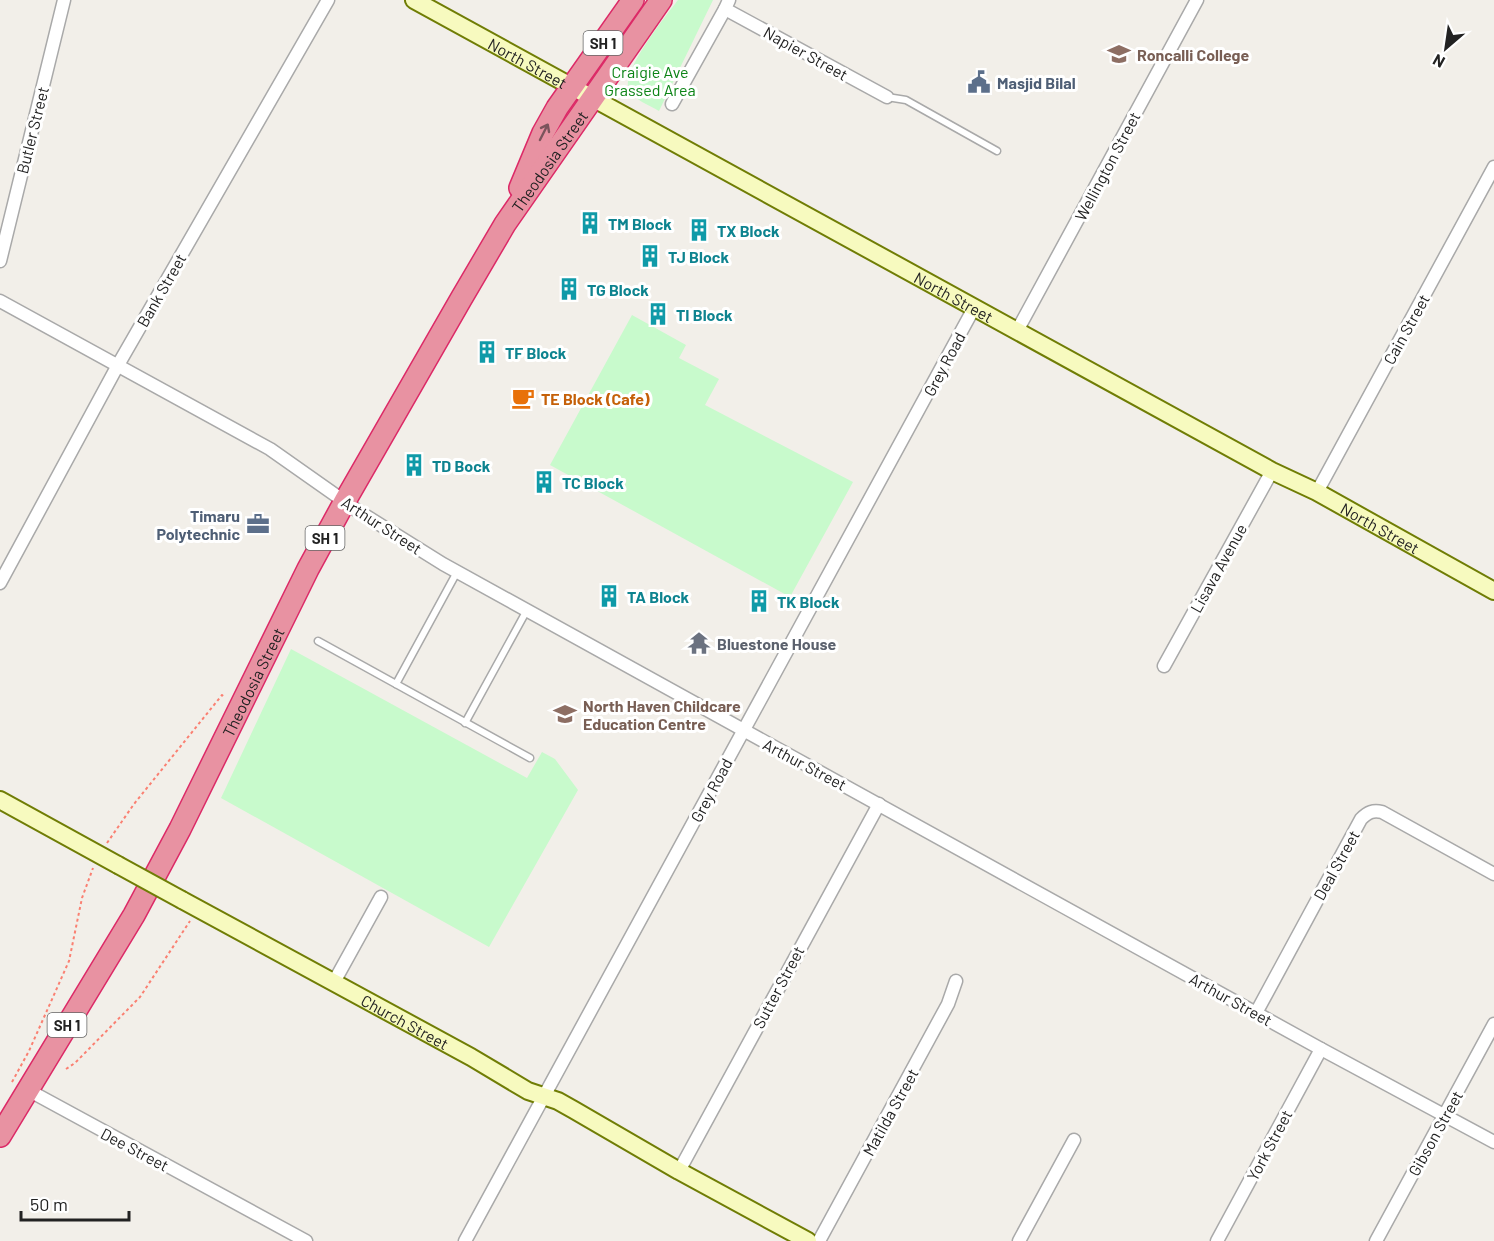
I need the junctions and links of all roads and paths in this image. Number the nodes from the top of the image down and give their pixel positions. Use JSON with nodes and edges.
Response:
{"nodes":[{"id":1,"x":64,"y":0,"type":"edge"},
{"id":2,"x":328,"y":0,"type":"edge"},
{"id":3,"x":414,"y":0,"type":"edge"},
{"id":4,"x":633,"y":0,"type":"edge"},
{"id":5,"x":661,"y":0,"type":"edge"},
{"id":6,"x":1196,"y":0,"type":"edge"},
{"id":7,"x":727,"y":4,"type":"edge"},
{"id":8,"x":573,"y":86,"type":"junction"},
{"id":9,"x":886,"y":97,"type":"joint"},
{"id":10,"x":594,"y":98,"type":"junction"},
{"id":11,"x":672,"y":104,"type":"dead end"},
{"id":12,"x":997,"y":151,"type":"dead end"},
{"id":13,"x":1494,"y":167,"type":"edge"},
{"id":14,"x":505,"y":224,"type":"junction"},
{"id":15,"x":0,"y":261,"type":"edge"},
{"id":16,"x":0,"y":301,"type":"edge"},
{"id":17,"x":974,"y":308,"type":"junction"},
{"id":18,"x":1017,"y":331,"type":"junction"},
{"id":19,"x":118,"y":365,"type":"junction"},
{"id":20,"x":1272,"y":471,"type":"junction"},
{"id":21,"x":1317,"y":492,"type":"junction"},
{"id":22,"x":345,"y":501,"type":"junction"},
{"id":23,"x":457,"y":572,"type":"junction"},
{"id":24,"x":0,"y":583,"type":"edge"},
{"id":25,"x":1494,"y":591,"type":"edge"},
{"id":26,"x":527,"y":610,"type":"junction"},
{"id":27,"x":318,"y":641,"type":"dead end"},
{"id":28,"x":1164,"y":666,"type":"dead end"},
{"id":29,"x":396,"y":684,"type":"junction"},
{"id":30,"x":242,"y":705,"type":"junction"},
{"id":31,"x":465,"y":723,"type":"junction"},
{"id":32,"x":743,"y":731,"type":"junction"},
{"id":33,"x":530,"y":758,"type":"dead end"},
{"id":34,"x":0,"y":801,"type":"edge"},
{"id":35,"x":879,"y":804,"type":"junction"},
{"id":36,"x":99,"y":854,"type":"junction"},
{"id":37,"x":1494,"y":874,"type":"edge"},
{"id":38,"x":381,"y":897,"type":"dead end"},
{"id":39,"x":190,"y":904,"type":"junction"},
{"id":40,"x":956,"y":981,"type":"dead end"},
{"id":41,"x":334,"y":982,"type":"junction"},
{"id":42,"x":1256,"y":1013,"type":"junction"},
{"id":43,"x":1494,"y":1024,"type":"edge"},
{"id":44,"x":1321,"y":1049,"type":"junction"},
{"id":45,"x":66,"y":1069,"type":"dead end"},
{"id":46,"x":28,"y":1090,"type":"junction"},
{"id":47,"x":544,"y":1096,"type":"junction"},
{"id":48,"x":1445,"y":1116,"type":"junction"},
{"id":49,"x":0,"y":1136,"type":"edge"},
{"id":50,"x":1074,"y":1140,"type":"dead end"},
{"id":51,"x":1494,"y":1142,"type":"edge"},
{"id":52,"x":679,"y":1171,"type":"junction"},
{"id":53,"x":306,"y":1241,"type":"edge"},
{"id":54,"x":465,"y":1241,"type":"edge"},
{"id":55,"x":808,"y":1241,"type":"edge"},
{"id":56,"x":819,"y":1241,"type":"edge"},
{"id":57,"x":1019,"y":1241,"type":"edge"},
{"id":58,"x":1217,"y":1241,"type":"edge"},
{"id":59,"x":1376,"y":1241,"type":"edge"}],
"edges":[{"from":1,"to":15,"type":"street","name":"Butler Street"},
{"from":2,"to":19,"type":"street","name":"Bank Street"},
{"from":3,"to":8,"type":"street","name":"North Street"},
{"from":4,"to":8,"type":"highway","number":"SH 1"},
{"from":5,"to":10,"type":"highway","number":"SH 1"},
{"from":6,"to":18,"type":"street","name":"Wellington Street"},
{"from":7,"to":9,"type":"street","name":"Napier Street"},
{"from":7,"to":11,"type":"street","name":"Napier Street"},
{"from":8,"to":10,"type":"street","name":"North Street"},
{"from":14,"to":8,"type":"highway","name":"Theodosia Street","number":"SH 1","one_way":true},
{"from":9,"to":12,"type":"lane"},
{"from":10,"to":14,"type":"highway","name":"Theodosia Street","number":"SH 1"},
{"from":10,"to":17,"type":"street","name":"North Street"},
{"from":13,"to":21,"type":"street","name":"Cain Street"},
{"from":14,"to":22,"type":"highway","name":"Theodosia Street","number":"SH 1"},
{"from":16,"to":19,"type":"street","name":"Arthur Street"},
{"from":17,"to":18,"type":"street","name":"North Street"},
{"from":17,"to":32,"type":"street","name":"Grey Road"},
{"from":18,"to":20,"type":"street","name":"North Street"},
{"from":19,"to":22,"type":"street","name":"Arthur Street"},
{"from":19,"to":24,"type":"street","name":"Bank Street"},
{"from":20,"to":21,"type":"street","name":"North Street"},
{"from":20,"to":28,"type":"street","name":"Lisava Avenue"},
{"from":21,"to":25,"type":"street","name":"North Street"},
{"from":22,"to":23,"type":"street","name":"Arthur Street"},
{"from":22,"to":30,"type":"highway","name":"Theodosia Street","number":"SH 1"},
{"from":23,"to":26,"type":"street","name":"Arthur Street"},
{"from":23,"to":29,"type":"lane"},
{"from":26,"to":31,"type":"lane"},
{"from":26,"to":32,"type":"street","name":"Arthur Street"},
{"from":27,"to":29,"type":"lane"},
{"from":29,"to":31,"type":"lane"},
{"from":30,"to":36,"type":"path"},
{"from":30,"to":46,"type":"highway","name":"Theodosia Street","number":"SH 1"},
{"from":31,"to":33,"type":"lane"},
{"from":32,"to":35,"type":"street","name":"Arthur Street"},
{"from":32,"to":47,"type":"street","name":"Grey Road"},
{"from":34,"to":36,"type":"street","name":"Church Street"},
{"from":35,"to":42,"type":"street","name":"Arthur Street"},
{"from":35,"to":52,"type":"street","name":"Sutter Street"},
{"from":36,"to":39,"type":"street","name":"Church Street","bridge":true},
{"from":36,"to":46,"type":"path"},
{"from":37,"to":42,"type":"street","name":"Deal Street"},
{"from":38,"to":41,"type":"street"},
{"from":39,"to":41,"type":"street","name":"Church Street"},
{"from":39,"to":45,"type":"path"},
{"from":40,"to":56,"type":"street","name":"Matilda Street"},
{"from":41,"to":47,"type":"street","name":"Church Street"},
{"from":42,"to":44,"type":"street","name":"Arthur Street"},
{"from":43,"to":48,"type":"street","name":"Gibson Street"},
{"from":44,"to":48,"type":"street","name":"Arthur Street"},
{"from":44,"to":58,"type":"street","name":"York Street"},
{"from":46,"to":49,"type":"highway","name":"Theodosia Street","number":"SH 1"},
{"from":46,"to":53,"type":"street","name":"Dee Street"},
{"from":47,"to":52,"type":"street","name":"Church Street"},
{"from":47,"to":54,"type":"street","name":"Grey Road"},
{"from":48,"to":51,"type":"street","name":"Arthur Street"},
{"from":48,"to":59,"type":"street","name":"Gibson Street"},
{"from":50,"to":57,"type":"street"},
{"from":52,"to":55,"type":"street","name":"Church Street"}]}
